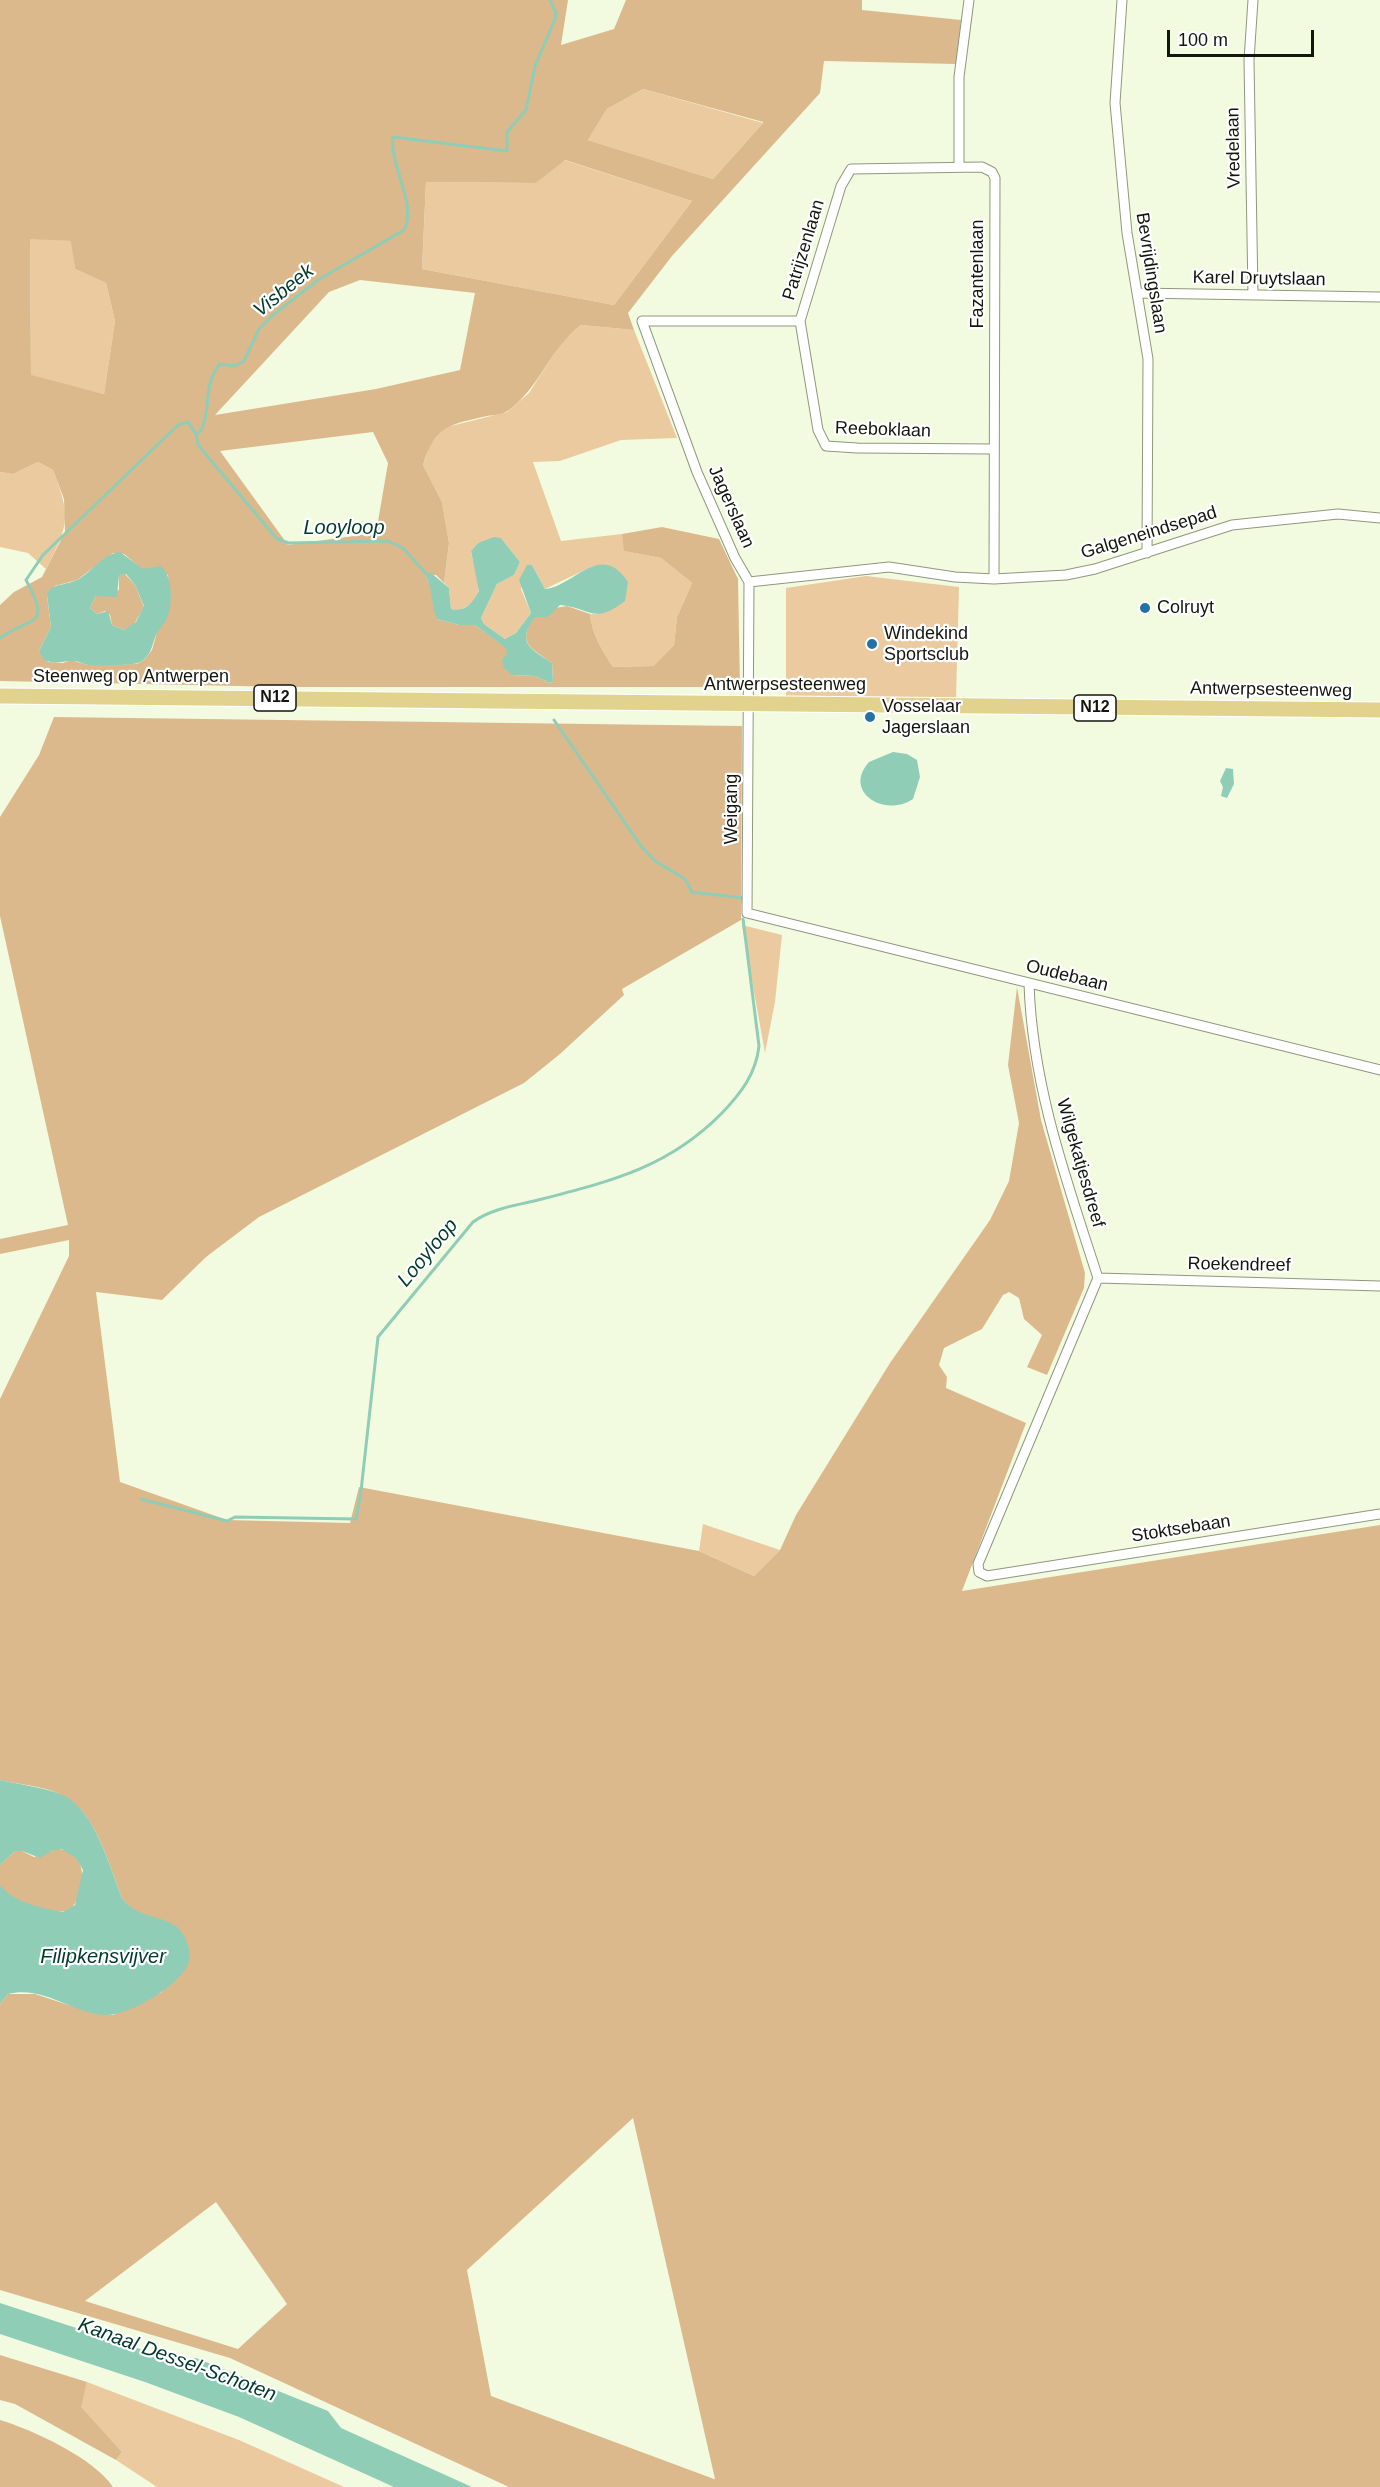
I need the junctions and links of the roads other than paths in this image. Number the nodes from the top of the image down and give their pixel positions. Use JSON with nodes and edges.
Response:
{"nodes":[{"id":1,"x":969,"y":0,"type":"edge"},
{"id":2,"x":1122,"y":0,"type":"edge"},
{"id":3,"x":1253,"y":0,"type":"edge"},
{"id":4,"x":959,"y":167,"type":"junction"},
{"id":5,"x":1137,"y":293,"type":"junction"},
{"id":6,"x":1253,"y":296,"type":"junction"},
{"id":7,"x":1380,"y":297,"type":"edge"},
{"id":8,"x":800,"y":321,"type":"junction"},
{"id":9,"x":644,"y":328,"type":"joint"},
{"id":10,"x":994,"y":448,"type":"junction"},
{"id":11,"x":1380,"y":518,"type":"edge"},
{"id":12,"x":1147,"y":553,"type":"junction"},
{"id":13,"x":994,"y":579,"type":"junction"},
{"id":14,"x":749,"y":582,"type":"junction"},
{"id":15,"x":0,"y":696,"type":"edge"},
{"id":16,"x":549,"y":702,"type":"joint"},
{"id":17,"x":748,"y":705,"type":"junction"},
{"id":18,"x":1380,"y":710,"type":"edge"},
{"id":19,"x":747,"y":913,"type":"joint"},
{"id":20,"x":1029,"y":983,"type":"junction"},
{"id":21,"x":1380,"y":1070,"type":"edge"},
{"id":22,"x":1098,"y":1278,"type":"junction"},
{"id":23,"x":1380,"y":1286,"type":"edge"},
{"id":24,"x":1380,"y":1514,"type":"edge"}],
"edges":[{"from":1,"to":4,"type":"street"},
{"from":2,"to":5,"type":"street","name":"Bevrijdingslaan"},
{"from":3,"to":6,"type":"street","name":"Vredelaan"},
{"from":4,"to":8,"type":"street","name":"Patrijzenlaan"},
{"from":4,"to":10,"type":"street","name":"Fazantenlaan"},
{"from":5,"to":6,"type":"street","name":"Karel Druytslaan"},
{"from":5,"to":12,"type":"street","name":"Bevrijdingslaan"},
{"from":6,"to":7,"type":"street","name":"Karel Druytslaan"},
{"from":8,"to":9,"type":"street","name":"Patrijzenlaan"},
{"from":8,"to":10,"type":"street","name":"Reeboklaan"},
{"from":9,"to":14,"type":"street","name":"Jagerslaan"},
{"from":10,"to":13,"type":"street","name":"Fazantenlaan"},
{"from":11,"to":12,"type":"street","name":"Galgeneindsepad"},
{"from":12,"to":13,"type":"street","name":"Galgeneindsepad"},
{"from":13,"to":14,"type":"street","name":"Galgeneindsepad"},
{"from":14,"to":17,"type":"street"},
{"from":15,"to":16,"type":"main road","name":"Steenweg op Antwerpen","number":"N12"},
{"from":16,"to":17,"type":"main road","name":"Antwerpsesteenweg","number":"N12"},
{"from":17,"to":18,"type":"main road","name":"Antwerpsesteenweg","number":"N12"},
{"from":17,"to":19,"type":"street","name":"Weigang"},
{"from":19,"to":20,"type":"street","name":"Oudebaan"},
{"from":20,"to":21,"type":"street","name":"Oudebaan"},
{"from":20,"to":22,"type":"street","name":"Wilgekatjesdreef"},
{"from":22,"to":23,"type":"street","name":"Roekendreef"},
{"from":22,"to":24,"type":"street","name":"Stoktsebaan"}]}
